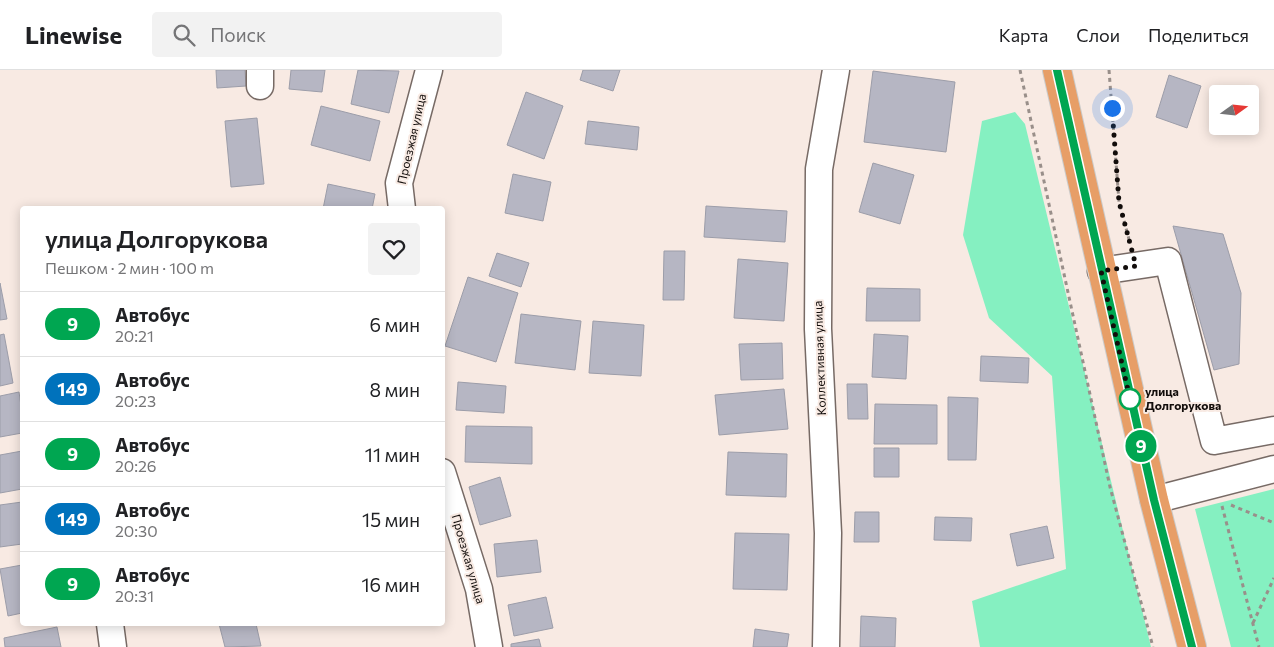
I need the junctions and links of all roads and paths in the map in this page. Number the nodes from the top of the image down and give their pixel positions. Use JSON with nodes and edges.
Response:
{"nodes":[{"id":1,"x":429,"y":70,"type":"edge"},
{"id":2,"x":836,"y":70,"type":"edge"},
{"id":3,"x":1020,"y":70,"type":"edge"},
{"id":4,"x":1057,"y":70,"type":"edge"},
{"id":5,"x":1109,"y":70,"type":"edge"},
{"id":6,"x":402,"y":206,"type":"edge"},
{"id":7,"x":1136,"y":266,"type":"junction"},
{"id":8,"x":1101,"y":271,"type":"junction"},
{"id":9,"x":1274,"y":430,"type":"edge"},
{"id":10,"x":1274,"y":469,"type":"edge"},
{"id":11,"x":445,"y":481,"type":"edge"},
{"id":12,"x":1219,"y":492,"type":"junction"},
{"id":13,"x":1154,"y":500,"type":"junction"},
{"id":14,"x":1274,"y":524,"type":"edge"},
{"id":15,"x":1274,"y":578,"type":"edge"},
{"id":16,"x":1253,"y":623,"type":"junction"},
{"id":17,"x":110,"y":626,"type":"edge"},
{"id":18,"x":113,"y":647,"type":"edge"},
{"id":19,"x":489,"y":647,"type":"edge"},
{"id":20,"x":826,"y":647,"type":"edge"},
{"id":21,"x":1153,"y":647,"type":"edge"},
{"id":22,"x":1192,"y":647,"type":"edge"},
{"id":23,"x":1259,"y":647,"type":"edge"}],
"edges":[{"from":1,"to":6,"type":"street","name":"Проезжая улица"},
{"from":2,"to":20,"type":"street","name":"Коллективная улица"},
{"from":3,"to":21,"type":"path"},
{"from":4,"to":8,"type":"main road"},
{"from":5,"to":7,"type":"path"},
{"from":7,"to":8,"type":"street"},
{"from":7,"to":9,"type":"street"},
{"from":8,"to":13,"type":"main road"},
{"from":10,"to":12,"type":"street"},
{"from":11,"to":19,"type":"street","name":"Проезжая улица"},
{"from":12,"to":13,"type":"street"},
{"from":12,"to":14,"type":"path"},
{"from":12,"to":16,"type":"path"},
{"from":13,"to":22,"type":"main road"},
{"from":15,"to":16,"type":"path"},
{"from":16,"to":23,"type":"path"},
{"from":17,"to":18,"type":"street"}]}
